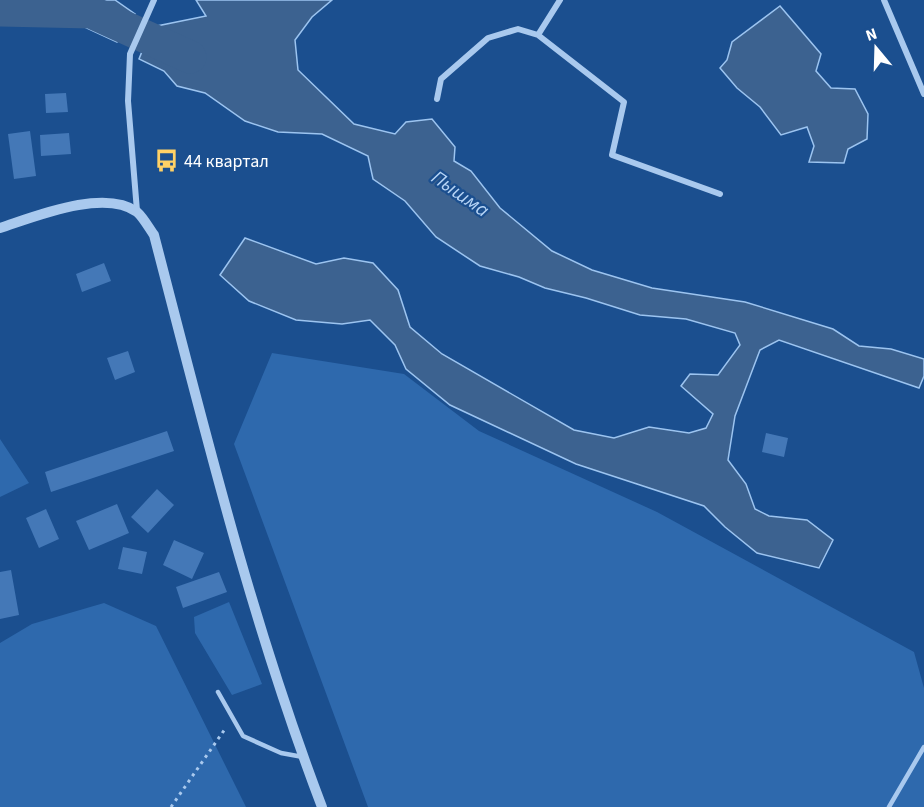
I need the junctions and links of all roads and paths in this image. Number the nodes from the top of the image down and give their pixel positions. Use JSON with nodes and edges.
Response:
{"nodes":[{"id":1,"x":154,"y":0,"type":"edge"},
{"id":2,"x":560,"y":0,"type":"edge"},
{"id":3,"x":884,"y":0,"type":"edge"},
{"id":4,"x":538,"y":35,"type":"junction"},
{"id":5,"x":921,"y":77,"type":"edge"},
{"id":6,"x":924,"y":94,"type":"edge"},
{"id":7,"x":437,"y":99,"type":"dead end"},
{"id":8,"x":720,"y":194,"type":"dead end"},
{"id":9,"x":136,"y":212,"type":"junction"},
{"id":10,"x":0,"y":228,"type":"edge"},
{"id":11,"x":218,"y":692,"type":"dead end"},
{"id":12,"x":243,"y":736,"type":"junction"},
{"id":13,"x":924,"y":747,"type":"edge"},
{"id":14,"x":303,"y":757,"type":"junction"},
{"id":15,"x":171,"y":807,"type":"edge"},
{"id":16,"x":322,"y":807,"type":"edge"},
{"id":17,"x":889,"y":807,"type":"edge"}],
"edges":[{"from":1,"to":9,"type":"street"},
{"from":2,"to":4,"type":"street"},
{"from":3,"to":5,"type":"street"},
{"from":4,"to":7,"type":"street"},
{"from":4,"to":8,"type":"street"},
{"from":5,"to":6,"type":"street"},
{"from":9,"to":10,"type":"street"},
{"from":9,"to":14,"type":"street"},
{"from":11,"to":12,"type":"lane"},
{"from":12,"to":14,"type":"lane"},
{"from":12,"to":15,"type":"path"},
{"from":13,"to":17,"type":"lane"},
{"from":14,"to":16,"type":"street"}]}
